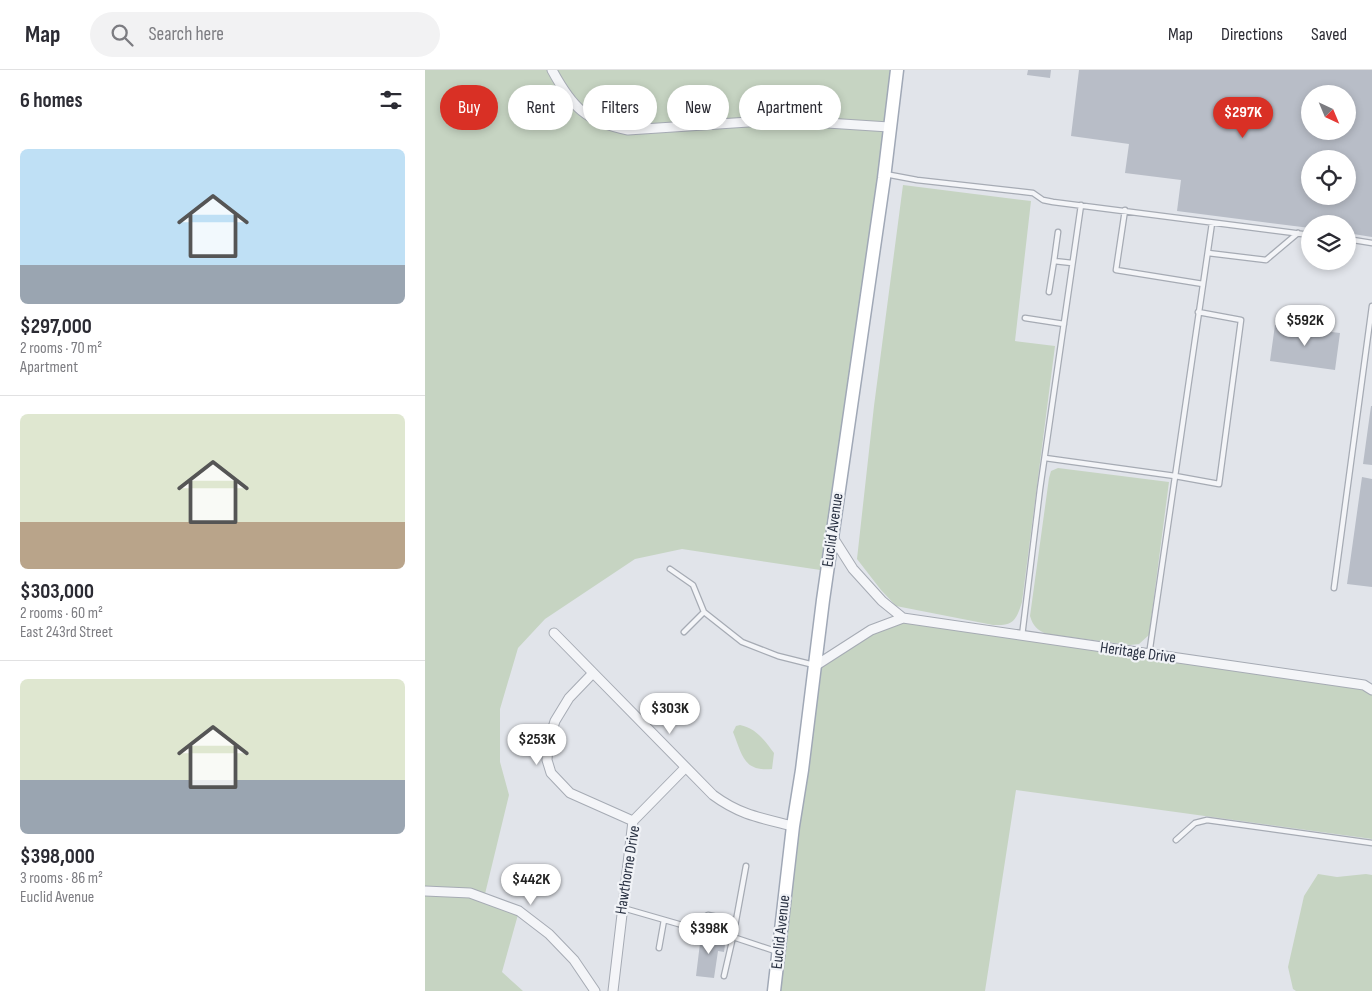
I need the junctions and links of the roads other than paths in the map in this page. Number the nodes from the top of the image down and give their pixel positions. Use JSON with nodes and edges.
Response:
{"nodes":[{"id":1,"x":552,"y":70,"type":"edge"},
{"id":2,"x":897,"y":70,"type":"edge"},
{"id":3,"x":889,"y":127,"type":"junction"},
{"id":4,"x":885,"y":174,"type":"junction"},
{"id":5,"x":1081,"y":205,"type":"junction"},
{"id":6,"x":1125,"y":210,"type":"junction"},
{"id":7,"x":1212,"y":223,"type":"junction"},
{"id":8,"x":1058,"y":232,"type":"dead end"},
{"id":9,"x":1298,"y":233,"type":"junction"},
{"id":10,"x":1301,"y":234,"type":"edge"},
{"id":11,"x":1356,"y":241,"type":"edge"},
{"id":12,"x":1372,"y":242,"type":"edge"},
{"id":13,"x":1208,"y":253,"type":"junction"},
{"id":14,"x":1054,"y":261,"type":"junction"},
{"id":15,"x":1072,"y":263,"type":"junction"},
{"id":16,"x":1203,"y":284,"type":"junction"},
{"id":17,"x":1049,"y":292,"type":"dead end"},
{"id":18,"x":1372,"y":306,"type":"edge"},
{"id":19,"x":1198,"y":312,"type":"junction"},
{"id":20,"x":1025,"y":318,"type":"dead end"},
{"id":21,"x":1064,"y":324,"type":"junction"},
{"id":22,"x":1045,"y":458,"type":"junction"},
{"id":23,"x":1175,"y":476,"type":"junction"},
{"id":24,"x":832,"y":536,"type":"junction"},
{"id":25,"x":670,"y":568,"type":"dead end"},
{"id":26,"x":1334,"y":588,"type":"dead end"},
{"id":27,"x":704,"y":612,"type":"junction"},
{"id":28,"x":903,"y":618,"type":"junction"},
{"id":29,"x":684,"y":632,"type":"dead end"},
{"id":30,"x":554,"y":633,"type":"dead end"},
{"id":31,"x":1022,"y":636,"type":"junction"},
{"id":32,"x":1149,"y":655,"type":"junction"},
{"id":33,"x":815,"y":666,"type":"junction"},
{"id":34,"x":593,"y":673,"type":"junction"},
{"id":35,"x":1372,"y":690,"type":"edge"},
{"id":36,"x":685,"y":768,"type":"junction"},
{"id":37,"x":633,"y":821,"type":"junction"},
{"id":38,"x":793,"y":826,"type":"junction"},
{"id":39,"x":1176,"y":840,"type":"dead end"},
{"id":40,"x":1372,"y":842,"type":"edge"},
{"id":41,"x":746,"y":866,"type":"dead end"},
{"id":42,"x":425,"y":891,"type":"edge"},
{"id":43,"x":621,"y":908,"type":"junction"},
{"id":44,"x":664,"y":920,"type":"junction"},
{"id":45,"x":736,"y":921,"type":"junction"},
{"id":46,"x":689,"y":927,"type":"junction"},
{"id":47,"x":733,"y":937,"type":"junction"},
{"id":48,"x":659,"y":948,"type":"dead end"},
{"id":49,"x":779,"y":953,"type":"junction"},
{"id":50,"x":724,"y":976,"type":"dead end"},
{"id":51,"x":595,"y":991,"type":"edge"},
{"id":52,"x":613,"y":991,"type":"edge"},
{"id":53,"x":775,"y":991,"type":"edge"}],
"edges":[{"from":1,"to":3,"type":"street"},
{"from":2,"to":3,"type":"main road","name":"Euclid Avenue"},
{"from":3,"to":4,"type":"main road","name":"Euclid Avenue"},
{"from":4,"to":5,"type":"lane"},
{"from":4,"to":24,"type":"main road","name":"Euclid Avenue"},
{"from":5,"to":6,"type":"lane"},
{"from":5,"to":15,"type":"lane"},
{"from":6,"to":7,"type":"lane"},
{"from":6,"to":16,"type":"lane"},
{"from":7,"to":9,"type":"lane"},
{"from":7,"to":13,"type":"lane"},
{"from":8,"to":14,"type":"lane"},
{"from":9,"to":10,"type":"lane"},
{"from":9,"to":13,"type":"lane"},
{"from":11,"to":12,"type":"lane"},
{"from":13,"to":16,"type":"lane"},
{"from":14,"to":15,"type":"lane"},
{"from":14,"to":17,"type":"lane"},
{"from":15,"to":21,"type":"lane"},
{"from":16,"to":19,"type":"lane"},
{"from":18,"to":26,"type":"lane"},
{"from":19,"to":23,"type":"lane"},
{"from":19,"to":23,"type":"lane"},
{"from":20,"to":21,"type":"lane"},
{"from":21,"to":22,"type":"lane"},
{"from":22,"to":23,"type":"lane"},
{"from":22,"to":31,"type":"lane"},
{"from":23,"to":32,"type":"lane"},
{"from":24,"to":28,"type":"street"},
{"from":24,"to":33,"type":"main road","name":"Euclid Avenue"},
{"from":25,"to":27,"type":"lane"},
{"from":27,"to":29,"type":"lane"},
{"from":27,"to":33,"type":"lane"},
{"from":28,"to":31,"type":"street","name":"Heritage Drive"},
{"from":28,"to":33,"type":"street","name":"Heritage Drive"},
{"from":30,"to":34,"type":"street"},
{"from":31,"to":32,"type":"street","name":"Heritage Drive"},
{"from":32,"to":35,"type":"street","name":"Heritage Drive"},
{"from":33,"to":38,"type":"main road","name":"Euclid Avenue"},
{"from":34,"to":36,"type":"street"},
{"from":34,"to":37,"type":"street"},
{"from":36,"to":37,"type":"street","name":"Hawthorne Drive"},
{"from":36,"to":38,"type":"street"},
{"from":37,"to":43,"type":"street","name":"Hawthorne Drive"},
{"from":38,"to":49,"type":"main road","name":"Euclid Avenue"},
{"from":39,"to":40,"type":"lane"},
{"from":41,"to":45,"type":"lane"},
{"from":42,"to":51,"type":"street"},
{"from":43,"to":44,"type":"lane"},
{"from":43,"to":52,"type":"street","name":"Hawthorne Drive"},
{"from":44,"to":46,"type":"lane"},
{"from":44,"to":48,"type":"lane"},
{"from":45,"to":46,"type":"lane"},
{"from":45,"to":47,"type":"lane"},
{"from":46,"to":47,"type":"lane"},
{"from":47,"to":49,"type":"lane"},
{"from":47,"to":50,"type":"lane"},
{"from":49,"to":53,"type":"main road","name":"Euclid Avenue"}]}
